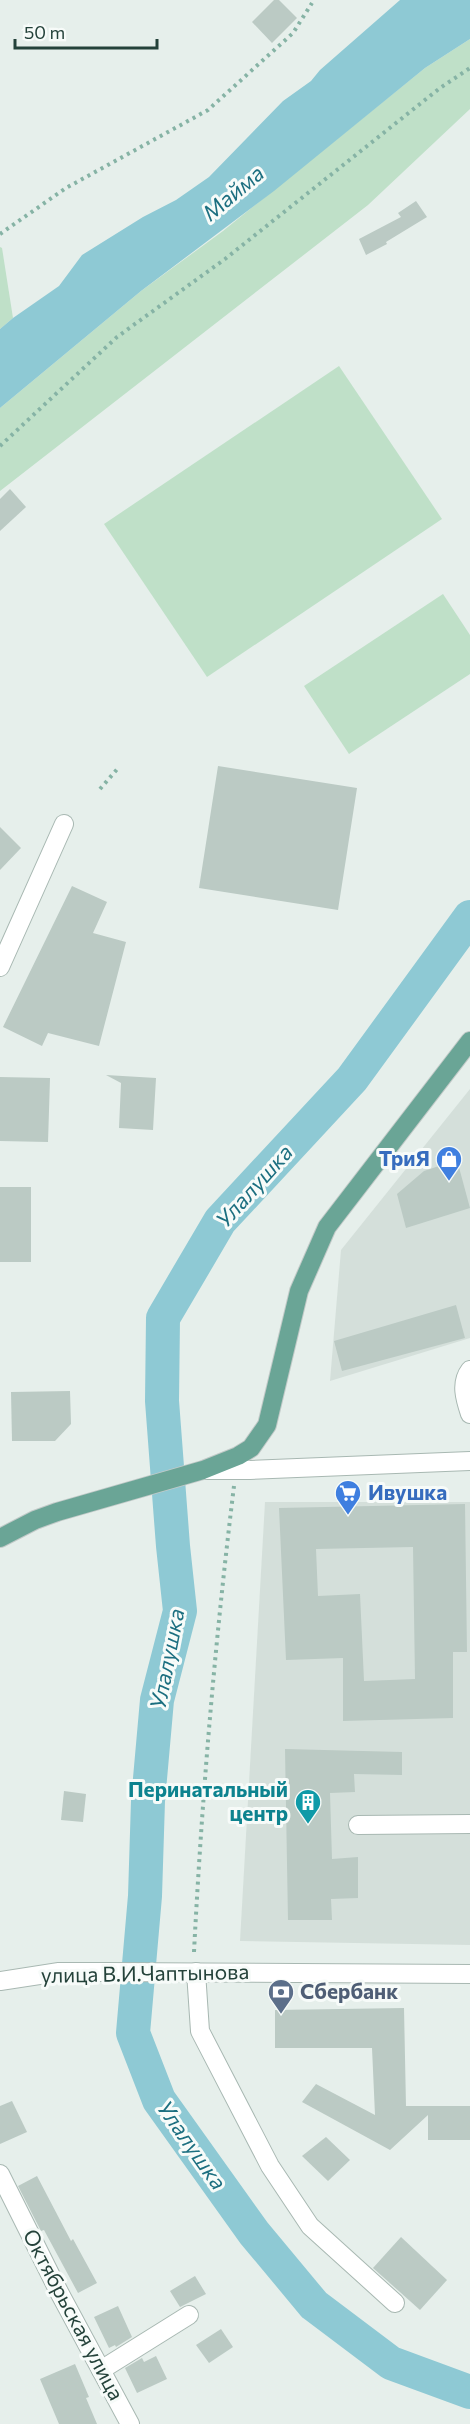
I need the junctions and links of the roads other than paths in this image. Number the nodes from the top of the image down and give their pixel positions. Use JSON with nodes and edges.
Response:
{"nodes":[{"id":1,"x":64,"y":824,"type":"dead end"},
{"id":2,"x":0,"y":967,"type":"edge"},
{"id":3,"x":470,"y":1041,"type":"edge"},
{"id":4,"x":470,"y":1370,"type":"edge"},
{"id":5,"x":470,"y":1414,"type":"edge"},
{"id":6,"x":470,"y":1461,"type":"edge"},
{"id":7,"x":203,"y":1470,"type":"junction"},
{"id":8,"x":0,"y":1538,"type":"edge"},
{"id":9,"x":470,"y":1824,"type":"edge"},
{"id":10,"x":358,"y":1825,"type":"dead end"},
{"id":11,"x":190,"y":1972,"type":"junction"},
{"id":12,"x":470,"y":1974,"type":"edge"},
{"id":13,"x":0,"y":1981,"type":"edge"},
{"id":14,"x":0,"y":2174,"type":"edge"},
{"id":15,"x":395,"y":2303,"type":"dead end"},
{"id":16,"x":189,"y":2315,"type":"dead end"},
{"id":17,"x":101,"y":2370,"type":"junction"},
{"id":18,"x":130,"y":2424,"type":"edge"}],
"edges":[{"from":1,"to":2,"type":"street"},
{"from":3,"to":7,"type":"main road"},
{"from":4,"to":5,"type":"street"},
{"from":6,"to":7,"type":"street"},
{"from":7,"to":8,"type":"main road"},
{"from":9,"to":10,"type":"street"},
{"from":11,"to":12,"type":"street","name":"улица В.И.Чаптынова"},
{"from":11,"to":13,"type":"street","name":"улица В.И.Чаптынова"},
{"from":11,"to":15,"type":"street"},
{"from":14,"to":17,"type":"street","name":"Октябрьская улица"},
{"from":16,"to":17,"type":"street"},
{"from":17,"to":18,"type":"street","name":"Октябрьская улица"}]}
